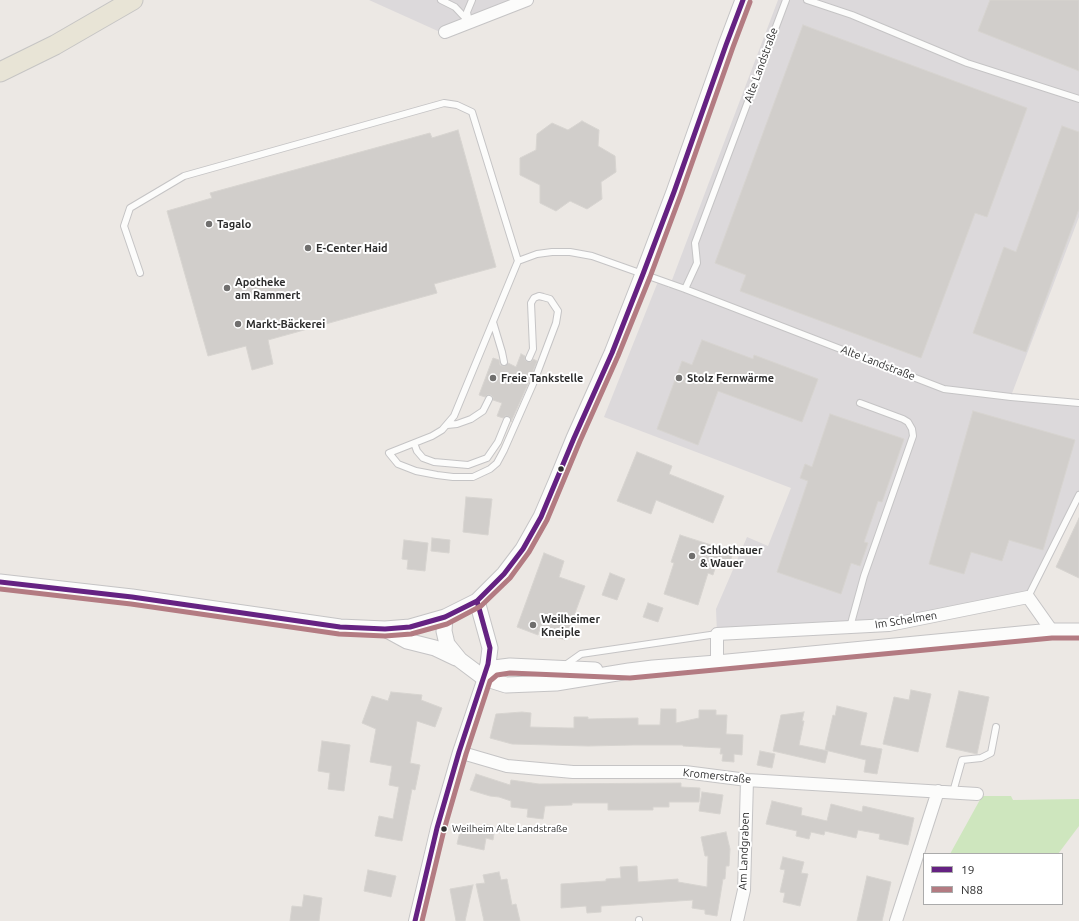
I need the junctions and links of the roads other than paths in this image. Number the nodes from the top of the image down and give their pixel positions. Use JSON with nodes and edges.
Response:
{"nodes":[{"id":1,"x":133,"y":0,"type":"edge"},
{"id":2,"x":441,"y":0,"type":"edge"},
{"id":3,"x":472,"y":0,"type":"edge"},
{"id":4,"x":527,"y":0,"type":"edge"},
{"id":5,"x":743,"y":0,"type":"edge"},
{"id":6,"x":786,"y":0,"type":"edge"},
{"id":7,"x":807,"y":0,"type":"edge"},
{"id":8,"x":470,"y":23,"type":"junction"},
{"id":9,"x":445,"y":32,"type":"dead end"},
{"id":10,"x":0,"y":72,"type":"edge"},
{"id":11,"x":1079,"y":99,"type":"edge"},
{"id":12,"x":518,"y":261,"type":"junction"},
{"id":13,"x":140,"y":273,"type":"dead end"},
{"id":14,"x":643,"y":274,"type":"junction"},
{"id":15,"x":685,"y":289,"type":"junction"},
{"id":16,"x":493,"y":322,"type":"junction"},
{"id":17,"x":529,"y":358,"type":"dead end"},
{"id":18,"x":504,"y":362,"type":"dead end"},
{"id":19,"x":489,"y":399,"type":"dead end"},
{"id":20,"x":860,"y":403,"type":"dead end"},
{"id":21,"x":1079,"y":403,"type":"edge"},
{"id":22,"x":507,"y":420,"type":"dead end"},
{"id":23,"x":447,"y":425,"type":"junction"},
{"id":24,"x":414,"y":443,"type":"junction"},
{"id":25,"x":1079,"y":495,"type":"edge"},
{"id":26,"x":0,"y":582,"type":"edge"},
{"id":27,"x":1028,"y":597,"type":"junction"},
{"id":28,"x":477,"y":601,"type":"junction"},
{"id":29,"x":446,"y":617,"type":"junction"},
{"id":30,"x":850,"y":627,"type":"junction"},
{"id":31,"x":385,"y":629,"type":"junction"},
{"id":32,"x":1052,"y":631,"type":"junction"},
{"id":33,"x":1079,"y":631,"type":"edge"},
{"id":34,"x":717,"y":634,"type":"junction"},
{"id":35,"x":490,"y":648,"type":"junction"},
{"id":36,"x":460,"y":660,"type":"junction"},
{"id":37,"x":717,"y":663,"type":"junction"},
{"id":38,"x":510,"y":666,"type":"junction"},
{"id":39,"x":561,"y":669,"type":"junction"},
{"id":40,"x":629,"y":671,"type":"junction"},
{"id":41,"x":484,"y":678,"type":"junction"},
{"id":42,"x":996,"y":727,"type":"dead end"},
{"id":43,"x":459,"y":752,"type":"junction"},
{"id":44,"x":747,"y":780,"type":"junction"},
{"id":45,"x":938,"y":791,"type":"junction"},
{"id":46,"x":953,"y":792,"type":"junction"},
{"id":47,"x":977,"y":794,"type":"dead end"},
{"id":48,"x":415,"y":921,"type":"edge"},
{"id":49,"x":736,"y":921,"type":"edge"},
{"id":50,"x":896,"y":921,"type":"edge"}],
"edges":[{"from":1,"to":10,"type":"main road"},
{"from":2,"to":8,"type":"lane"},
{"from":3,"to":8,"type":"lane"},
{"from":4,"to":8,"type":"street"},
{"from":5,"to":14,"type":"street"},
{"from":6,"to":15,"type":"lane","name":"Alte Landstraße"},
{"from":7,"to":11,"type":"lane"},
{"from":8,"to":9,"type":"street"},
{"from":12,"to":13,"type":"lane"},
{"from":12,"to":14,"type":"lane","name":"Alte Landstraße"},
{"from":12,"to":16,"type":"lane"},
{"from":14,"to":15,"type":"lane","name":"Alte Landstraße"},
{"from":14,"to":28,"type":"street"},
{"from":15,"to":21,"type":"lane","name":"Alte Landstraße"},
{"from":16,"to":18,"type":"lane"},
{"from":16,"to":23,"type":"lane"},
{"from":17,"to":24,"type":"lane"},
{"from":19,"to":23,"type":"lane"},
{"from":20,"to":30,"type":"lane"},
{"from":22,"to":24,"type":"lane"},
{"from":23,"to":24,"type":"lane"},
{"from":25,"to":27,"type":"lane"},
{"from":26,"to":31,"type":"street"},
{"from":27,"to":30,"type":"street","name":"Im Schelmen"},
{"from":27,"to":32,"type":"street"},
{"from":28,"to":29,"type":"street"},
{"from":28,"to":35,"type":"street"},
{"from":29,"to":31,"type":"street"},
{"from":29,"to":36,"type":"street"},
{"from":30,"to":34,"type":"street","name":"Im Schelmen"},
{"from":31,"to":36,"type":"street"},
{"from":32,"to":33,"type":"street"},
{"from":32,"to":37,"type":"street"},
{"from":34,"to":37,"type":"street"},
{"from":34,"to":39,"type":"lane","name":"Im Schelmen"},
{"from":35,"to":38,"type":"street"},
{"from":35,"to":41,"type":"street"},
{"from":36,"to":41,"type":"street"},
{"from":37,"to":40,"type":"street"},
{"from":38,"to":39,"type":"street"},
{"from":38,"to":41,"type":"street"},
{"from":39,"to":40,"type":"street"},
{"from":40,"to":41,"type":"street"},
{"from":41,"to":43,"type":"street"},
{"from":42,"to":46,"type":"lane"},
{"from":43,"to":44,"type":"street","name":"Kromerstraße"},
{"from":43,"to":48,"type":"street"},
{"from":44,"to":45,"type":"street","name":"Kromerstraße"},
{"from":44,"to":49,"type":"street","name":"Am Landgraben"},
{"from":45,"to":46,"type":"street","name":"Kromerstraße"},
{"from":45,"to":50,"type":"street"},
{"from":46,"to":47,"type":"street","name":"Kromerstraße"}]}
